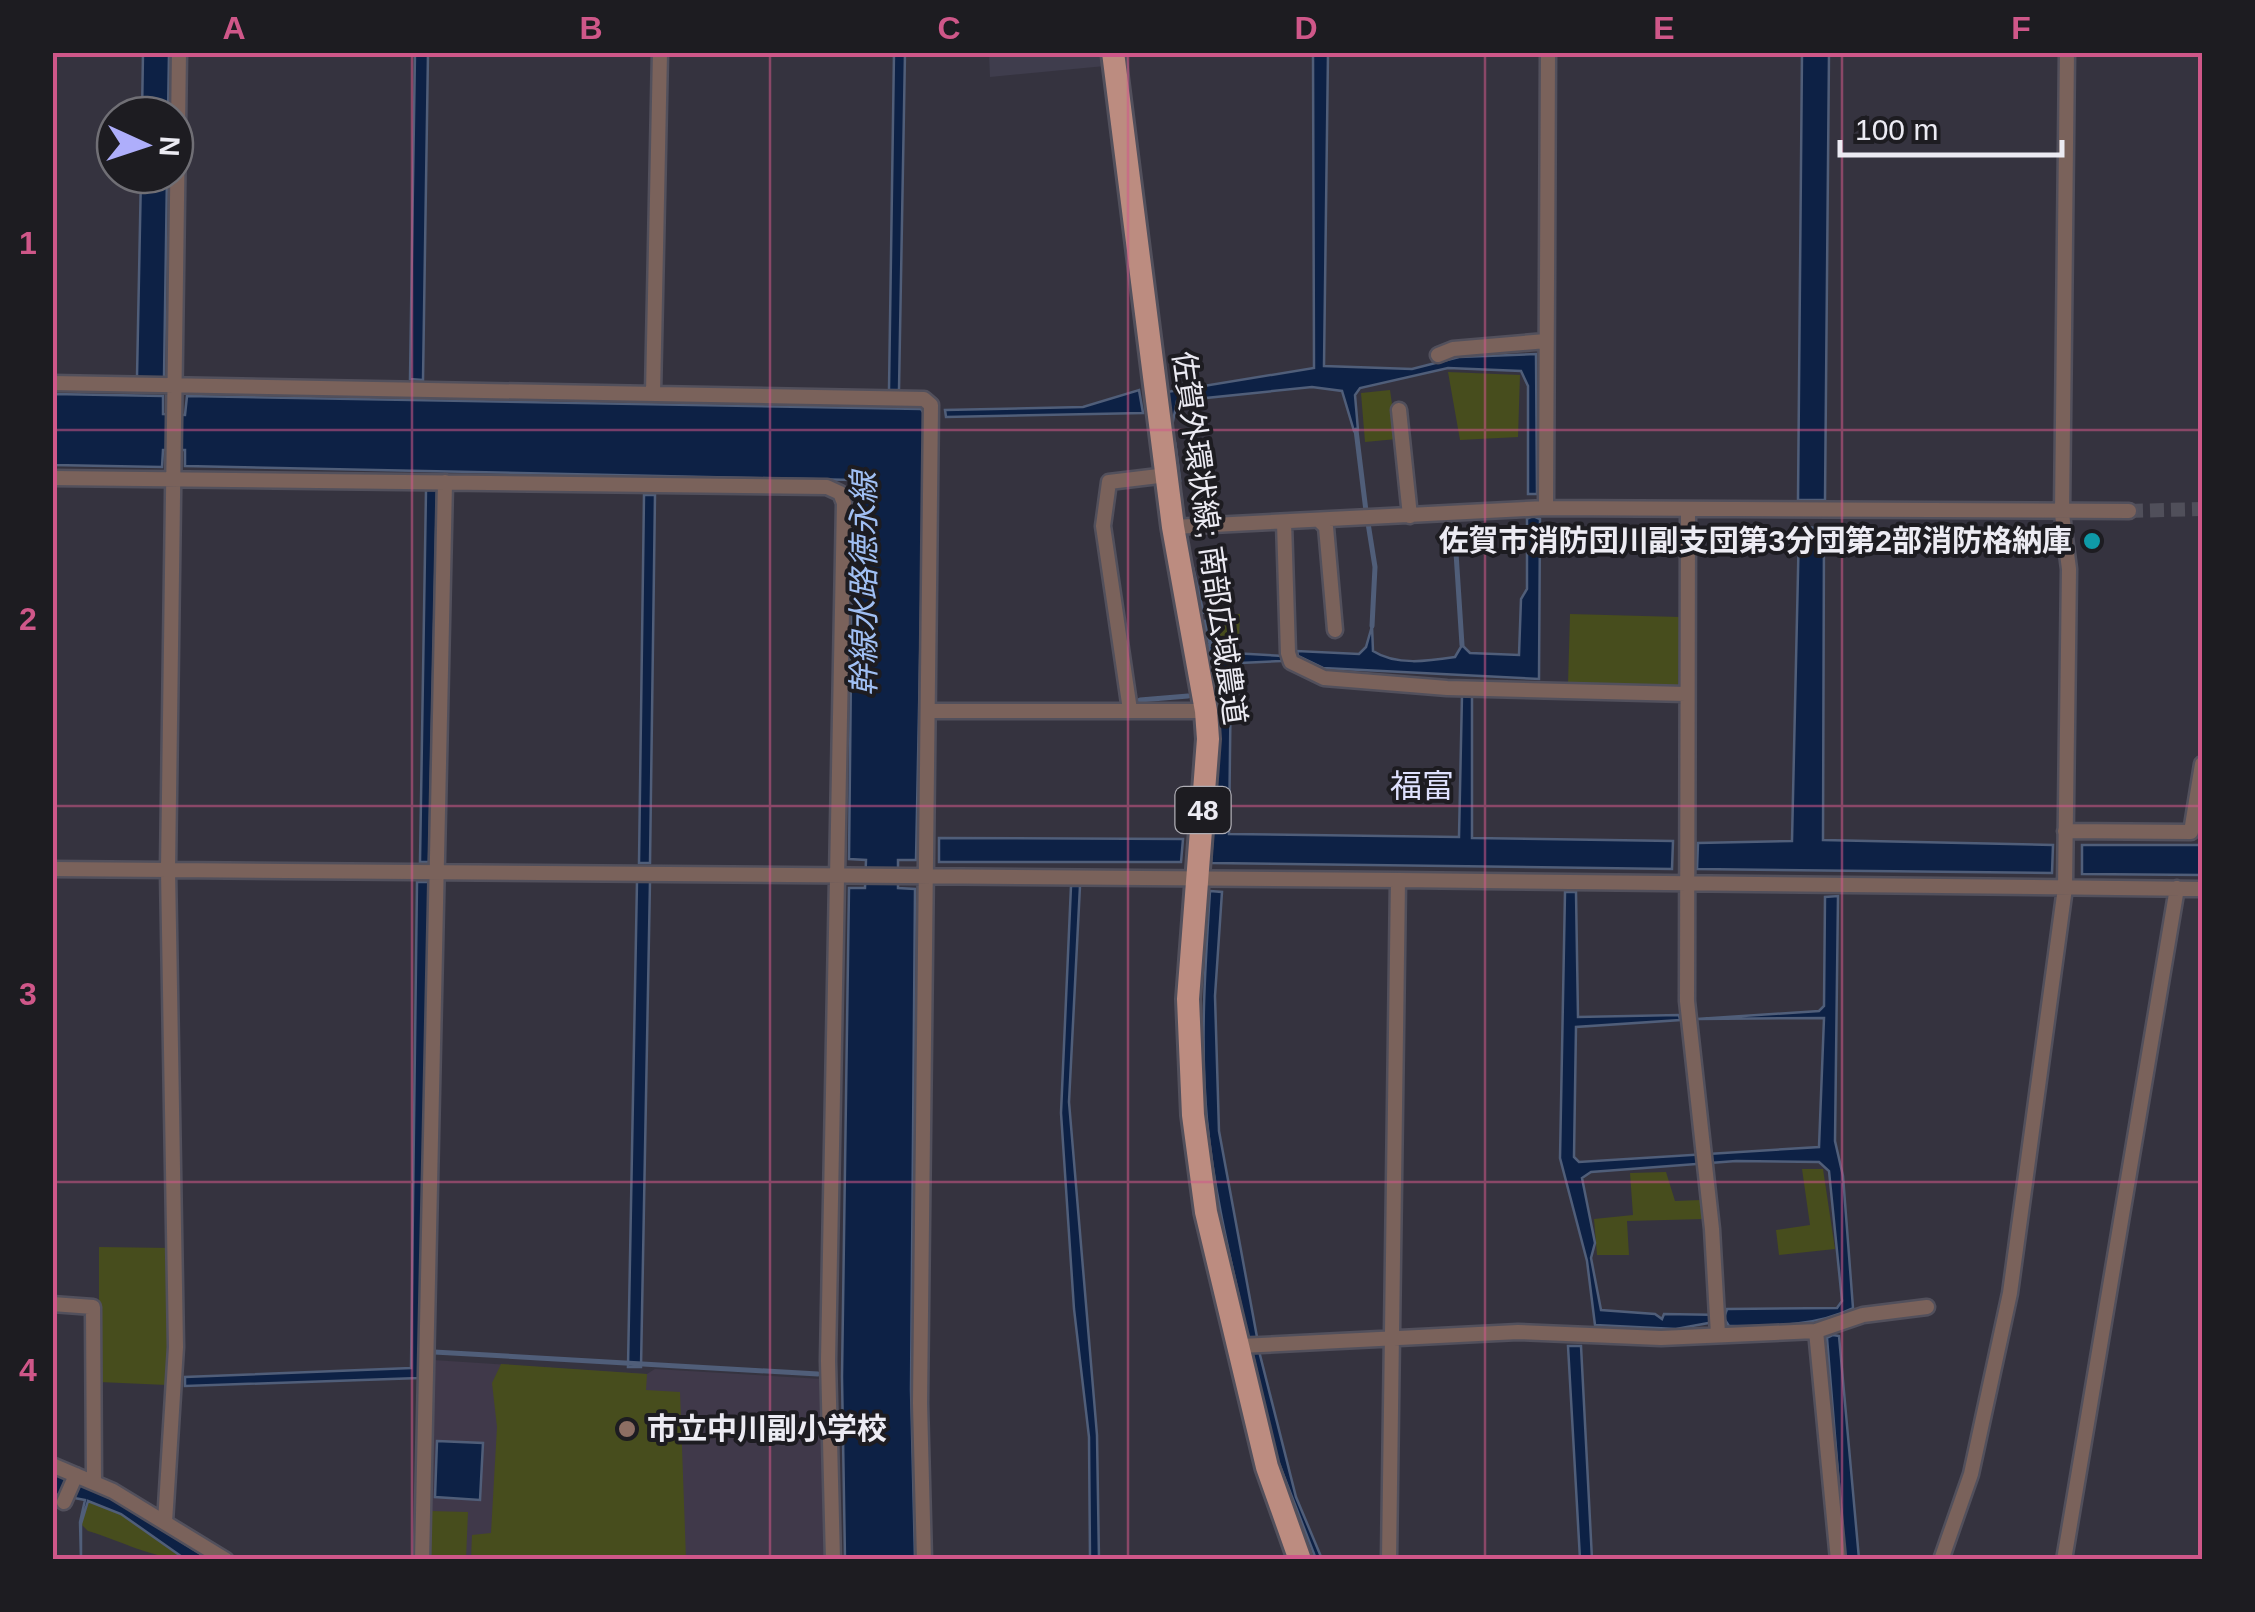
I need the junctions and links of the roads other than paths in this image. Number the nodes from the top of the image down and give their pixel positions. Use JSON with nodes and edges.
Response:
{"nodes":[{"id":1,"x":180,"y":52,"type":"edge"},
{"id":2,"x":660,"y":52,"type":"edge"},
{"id":3,"x":1113,"y":52,"type":"edge"},
{"id":4,"x":1548,"y":52,"type":"edge"},
{"id":5,"x":2067,"y":52,"type":"edge"},
{"id":6,"x":1546,"y":341,"type":"junction"},
{"id":7,"x":1438,"y":355,"type":"dead end"},
{"id":8,"x":52,"y":383,"type":"edge"},
{"id":9,"x":175,"y":386,"type":"junction"},
{"id":10,"x":653,"y":394,"type":"junction"},
{"id":11,"x":1399,"y":410,"type":"dead end"},
{"id":12,"x":1167,"y":475,"type":"junction"},
{"id":13,"x":52,"y":478,"type":"edge"},
{"id":14,"x":174,"y":480,"type":"junction"},
{"id":15,"x":445,"y":482,"type":"junction"},
{"id":16,"x":1546,"y":508,"type":"junction"},
{"id":17,"x":2128,"y":511,"type":"tunnel mouth"},
{"id":18,"x":1688,"y":512,"type":"junction"},
{"id":19,"x":2062,"y":514,"type":"junction"},
{"id":20,"x":1410,"y":516,"type":"junction"},
{"id":21,"x":1319,"y":520,"type":"junction"},
{"id":22,"x":1284,"y":522,"type":"junction"},
{"id":23,"x":1173,"y":527,"type":"junction"},
{"id":24,"x":1335,"y":630,"type":"dead end"},
{"id":25,"x":1686,"y":694,"type":"junction"},
{"id":26,"x":1130,"y":710,"type":"junction"},
{"id":27,"x":1206,"y":710,"type":"junction"},
{"id":28,"x":929,"y":712,"type":"junction"},
{"id":29,"x":2202,"y":764,"type":"edge"},
{"id":30,"x":2065,"y":831,"type":"junction"},
{"id":31,"x":52,"y":870,"type":"edge"},
{"id":32,"x":168,"y":870,"type":"junction"},
{"id":33,"x":437,"y":873,"type":"junction"},
{"id":34,"x":837,"y":874,"type":"junction"},
{"id":35,"x":926,"y":876,"type":"junction"},
{"id":36,"x":1197,"y":876,"type":"junction"},
{"id":37,"x":1398,"y":880,"type":"junction"},
{"id":38,"x":1684,"y":881,"type":"junction"},
{"id":39,"x":2065,"y":888,"type":"junction"},
{"id":40,"x":2177,"y":888,"type":"junction"},
{"id":41,"x":2202,"y":888,"type":"edge"},
{"id":42,"x":52,"y":1304,"type":"edge"},
{"id":43,"x":1927,"y":1308,"type":"dead end"},
{"id":44,"x":1717,"y":1323,"type":"junction"},
{"id":45,"x":1816,"y":1331,"type":"junction"},
{"id":46,"x":1392,"y":1338,"type":"junction"},
{"id":47,"x":1240,"y":1346,"type":"junction"},
{"id":48,"x":52,"y":1465,"type":"edge"},
{"id":49,"x":76,"y":1475,"type":"junction"},
{"id":50,"x":94,"y":1482,"type":"junction"},
{"id":51,"x":64,"y":1503,"type":"edge"},
{"id":52,"x":165,"y":1522,"type":"junction"},
{"id":53,"x":226,"y":1560,"type":"edge"},
{"id":54,"x":422,"y":1560,"type":"edge"},
{"id":55,"x":833,"y":1560,"type":"edge"},
{"id":56,"x":924,"y":1560,"type":"edge"},
{"id":57,"x":1300,"y":1560,"type":"edge"},
{"id":58,"x":1390,"y":1560,"type":"edge"},
{"id":59,"x":1838,"y":1560,"type":"edge"},
{"id":60,"x":1941,"y":1560,"type":"edge"},
{"id":61,"x":2064,"y":1560,"type":"edge"}],
"edges":[{"from":1,"to":9,"type":"street"},
{"from":2,"to":10,"type":"street"},
{"from":3,"to":12,"type":"main road","name":"佐賀外環状線; 南部広域農道","number":"48"},
{"from":4,"to":6,"type":"street"},
{"from":5,"to":19,"type":"street"},
{"from":6,"to":7,"type":"street"},
{"from":6,"to":16,"type":"street"},
{"from":8,"to":9,"type":"street"},
{"from":9,"to":10,"type":"street"},
{"from":9,"to":14,"type":"street"},
{"from":10,"to":28,"type":"street"},
{"from":11,"to":20,"type":"street"},
{"from":12,"to":23,"type":"main road","name":"佐賀外環状線; 南部広域農道","number":"48"},
{"from":12,"to":26,"type":"street"},
{"from":13,"to":14,"type":"street"},
{"from":14,"to":15,"type":"street"},
{"from":14,"to":32,"type":"street"},
{"from":15,"to":33,"type":"street"},
{"from":15,"to":34,"type":"street"},
{"from":16,"to":18,"type":"street"},
{"from":16,"to":20,"type":"street"},
{"from":17,"to":19,"type":"street"},
{"from":18,"to":19,"type":"street"},
{"from":18,"to":25,"type":"street"},
{"from":19,"to":30,"type":"street"},
{"from":20,"to":21,"type":"street"},
{"from":21,"to":22,"type":"street"},
{"from":21,"to":24,"type":"street"},
{"from":22,"to":23,"type":"street"},
{"from":22,"to":25,"type":"street"},
{"from":23,"to":27,"type":"main road","name":"佐賀外環状線; 南部広域農道","number":"48"},
{"from":25,"to":38,"type":"street"},
{"from":26,"to":27,"type":"street"},
{"from":26,"to":28,"type":"street"},
{"from":27,"to":36,"type":"main road","name":"佐賀外環状線; 南部広域農道","number":"48"},
{"from":28,"to":35,"type":"street"},
{"from":29,"to":30,"type":"street"},
{"from":30,"to":39,"type":"street"},
{"from":31,"to":32,"type":"street"},
{"from":32,"to":33,"type":"street"},
{"from":32,"to":52,"type":"street"},
{"from":33,"to":34,"type":"street"},
{"from":33,"to":54,"type":"street"},
{"from":34,"to":35,"type":"street"},
{"from":34,"to":55,"type":"street"},
{"from":35,"to":36,"type":"street"},
{"from":35,"to":56,"type":"street"},
{"from":36,"to":37,"type":"street"},
{"from":36,"to":47,"type":"main road","name":"佐賀外環状線; 南部広域農道","number":"48"},
{"from":37,"to":38,"type":"street"},
{"from":37,"to":46,"type":"street"},
{"from":38,"to":39,"type":"street"},
{"from":38,"to":44,"type":"street"},
{"from":39,"to":40,"type":"street"},
{"from":39,"to":60,"type":"street"},
{"from":40,"to":41,"type":"street"},
{"from":40,"to":61,"type":"street"},
{"from":42,"to":50,"type":"street"},
{"from":43,"to":45,"type":"street"},
{"from":44,"to":45,"type":"street"},
{"from":44,"to":46,"type":"street"},
{"from":45,"to":59,"type":"street"},
{"from":46,"to":47,"type":"street"},
{"from":46,"to":58,"type":"street"},
{"from":47,"to":57,"type":"main road","name":"佐賀外環状線; 南部広域農道","number":"48"},
{"from":48,"to":49,"type":"street"},
{"from":49,"to":50,"type":"street"},
{"from":49,"to":51,"type":"street"},
{"from":50,"to":52,"type":"street"},
{"from":52,"to":53,"type":"street"}]}
